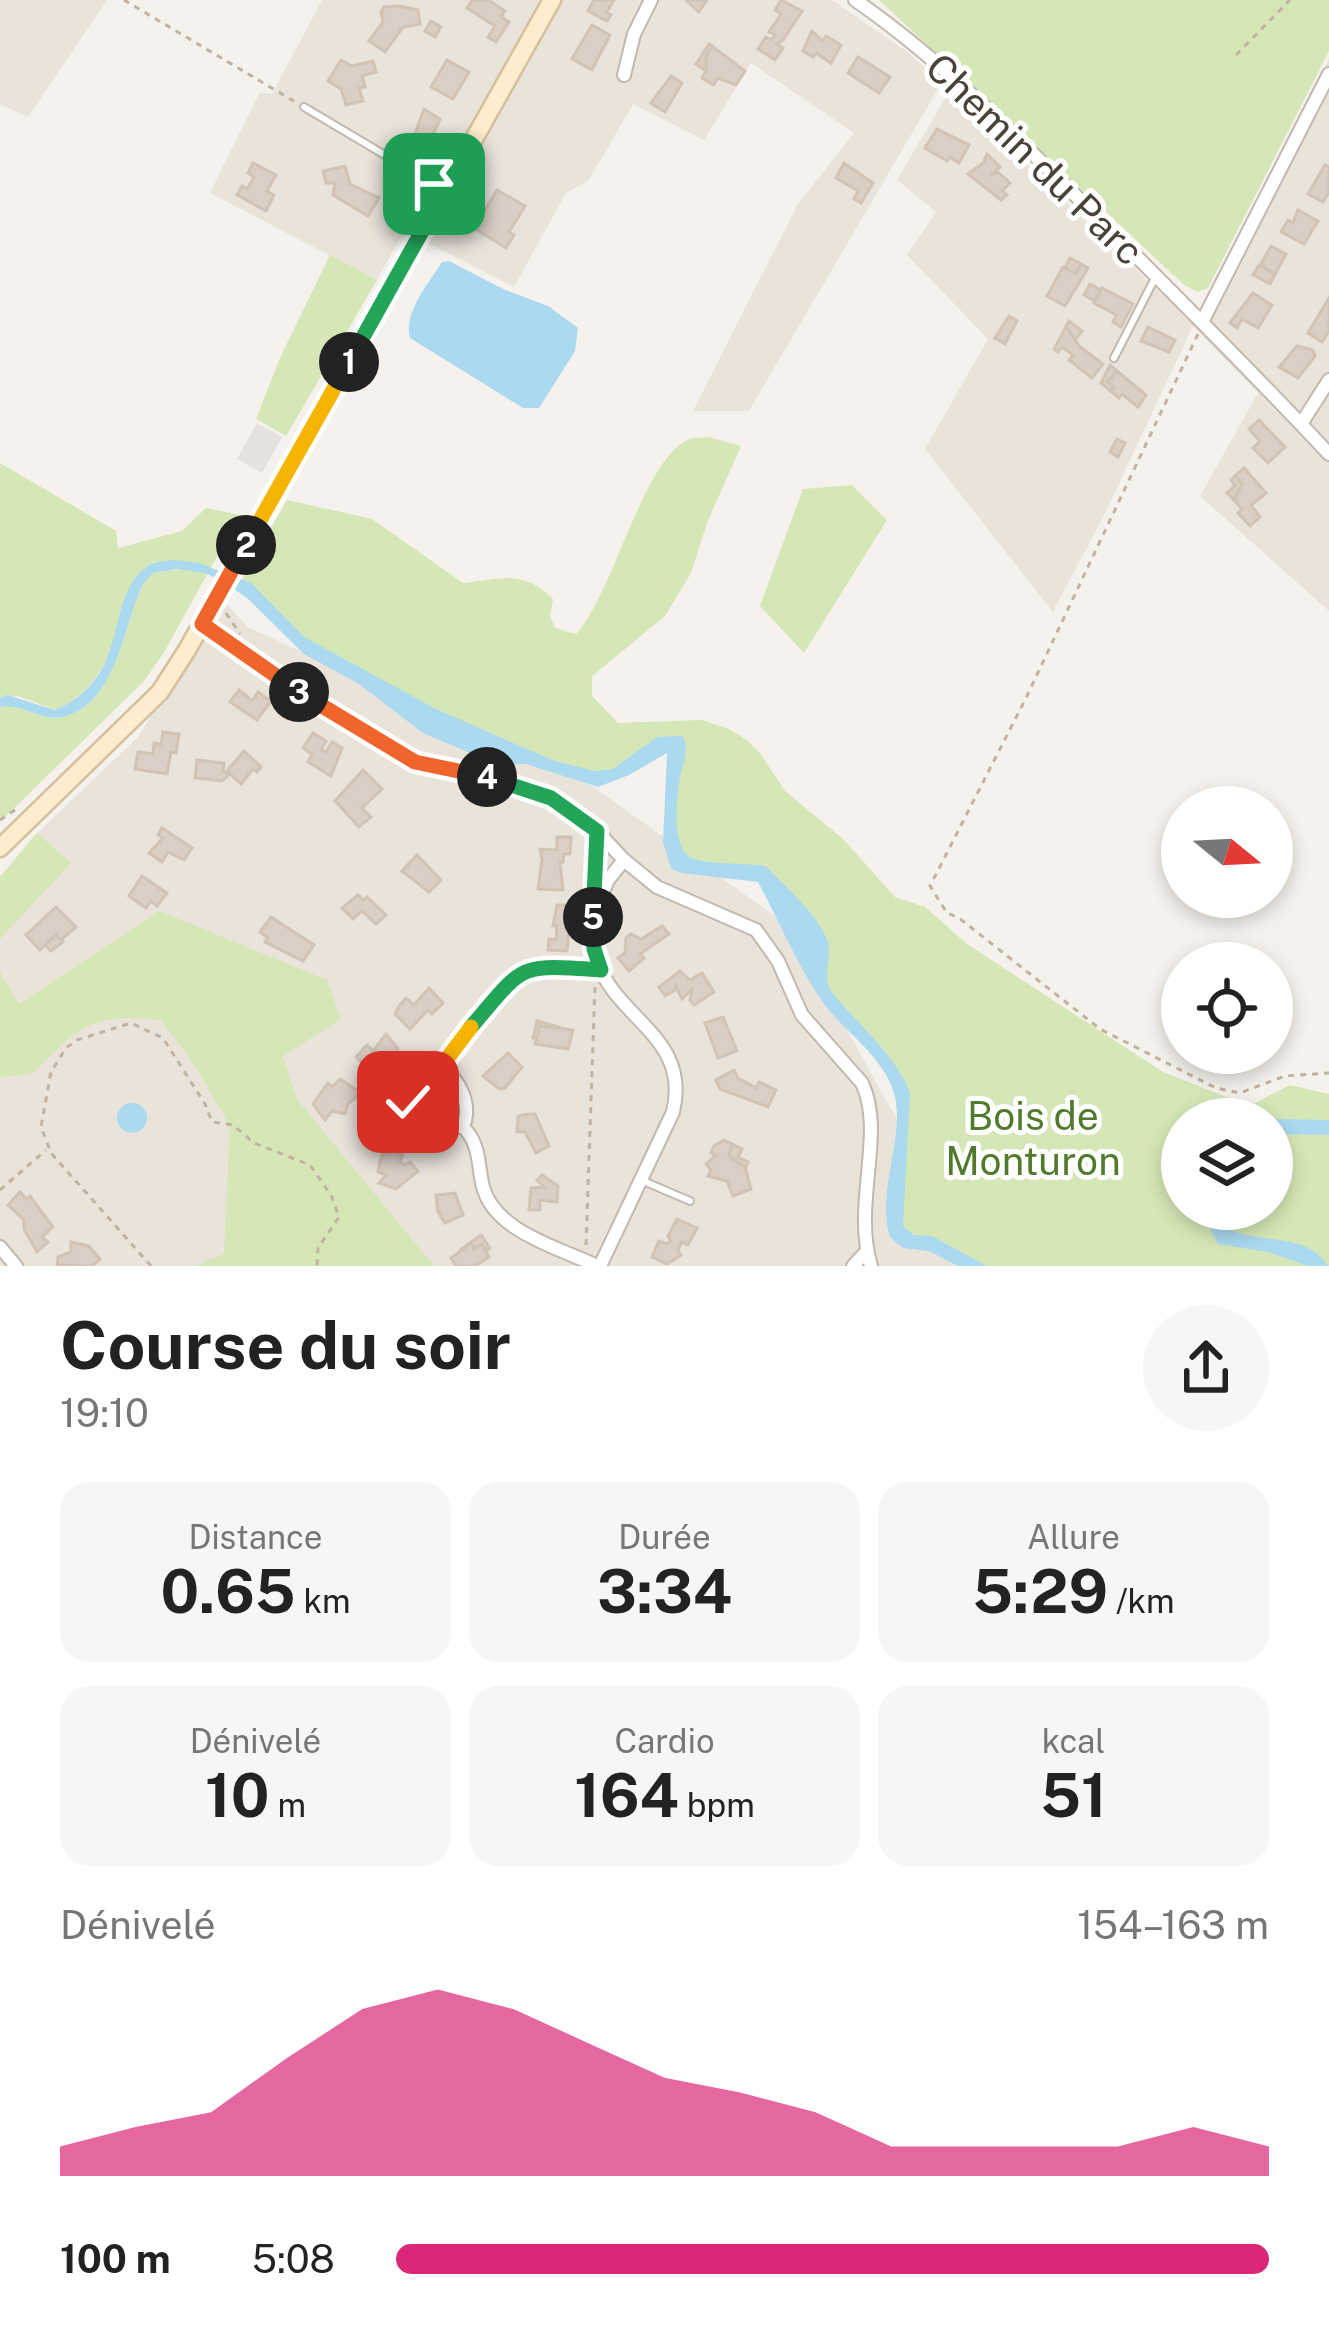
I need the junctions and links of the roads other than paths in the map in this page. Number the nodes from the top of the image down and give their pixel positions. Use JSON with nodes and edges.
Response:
{"nodes":[{"id":1,"x":552,"y":0,"type":"edge"},
{"id":2,"x":651,"y":0,"type":"edge"},
{"id":3,"x":855,"y":0,"type":"edge"},
{"id":4,"x":1329,"y":74,"type":"edge"},
{"id":5,"x":624,"y":75,"type":"dead end"},
{"id":6,"x":304,"y":107,"type":"road end"},
{"id":7,"x":445,"y":190,"type":"junction"},
{"id":8,"x":1156,"y":276,"type":"junction"},
{"id":9,"x":1216,"y":290,"type":"junction"},
{"id":10,"x":1186,"y":305,"type":"junction"},
{"id":11,"x":1204,"y":321,"type":"junction"},
{"id":12,"x":1114,"y":358,"type":"dead end"},
{"id":13,"x":1329,"y":380,"type":"edge"},
{"id":14,"x":1301,"y":424,"type":"junction"},
{"id":15,"x":1329,"y":454,"type":"edge"},
{"id":16,"x":202,"y":624,"type":"junction"},
{"id":17,"x":597,"y":831,"type":"junction"},
{"id":18,"x":0,"y":848,"type":"edge"},
{"id":19,"x":624,"y":860,"type":"junction"},
{"id":20,"x":593,"y":916,"type":"junction"},
{"id":21,"x":462,"y":1126,"type":"junction"},
{"id":22,"x":641,"y":1180,"type":"junction"},
{"id":23,"x":690,"y":1202,"type":"dead end"},
{"id":24,"x":0,"y":1247,"type":"edge"},
{"id":25,"x":869,"y":1259,"type":"edge"},
{"id":26,"x":593,"y":1264,"type":"edge"},
{"id":27,"x":16,"y":1266,"type":"edge"},
{"id":28,"x":853,"y":1266,"type":"edge"}],
"edges":[{"from":1,"to":7,"type":"main road"},
{"from":2,"to":5,"type":"street"},
{"from":3,"to":8,"type":"street","name":"Chemin du Parc"},
{"from":4,"to":9,"type":"street"},
{"from":6,"to":7,"type":"lane"},
{"from":7,"to":16,"type":"main road"},
{"from":8,"to":10,"type":"street","name":"Chemin du Parc"},
{"from":8,"to":12,"type":"lane","name":"Chemin du Parc"},
{"from":9,"to":10,"type":"street"},
{"from":9,"to":11,"type":"street"},
{"from":10,"to":11,"type":"street","name":"Chemin du Parc"},
{"from":11,"to":14,"type":"street","name":"Chemin du Parc"},
{"from":13,"to":14,"type":"street"},
{"from":14,"to":15,"type":"street","name":"Chemin du Parc"},
{"from":16,"to":17,"type":"street"},
{"from":16,"to":18,"type":"main road"},
{"from":17,"to":19,"type":"street"},
{"from":17,"to":20,"type":"street"},
{"from":19,"to":20,"type":"street"},
{"from":19,"to":25,"type":"street"},
{"from":20,"to":22,"type":"street"},
{"from":21,"to":21,"type":"street"},
{"from":21,"to":26,"type":"street"},
{"from":22,"to":23,"type":"lane"},
{"from":22,"to":26,"type":"street"},
{"from":24,"to":27,"type":"street"},
{"from":25,"to":28,"type":"street"}]}
